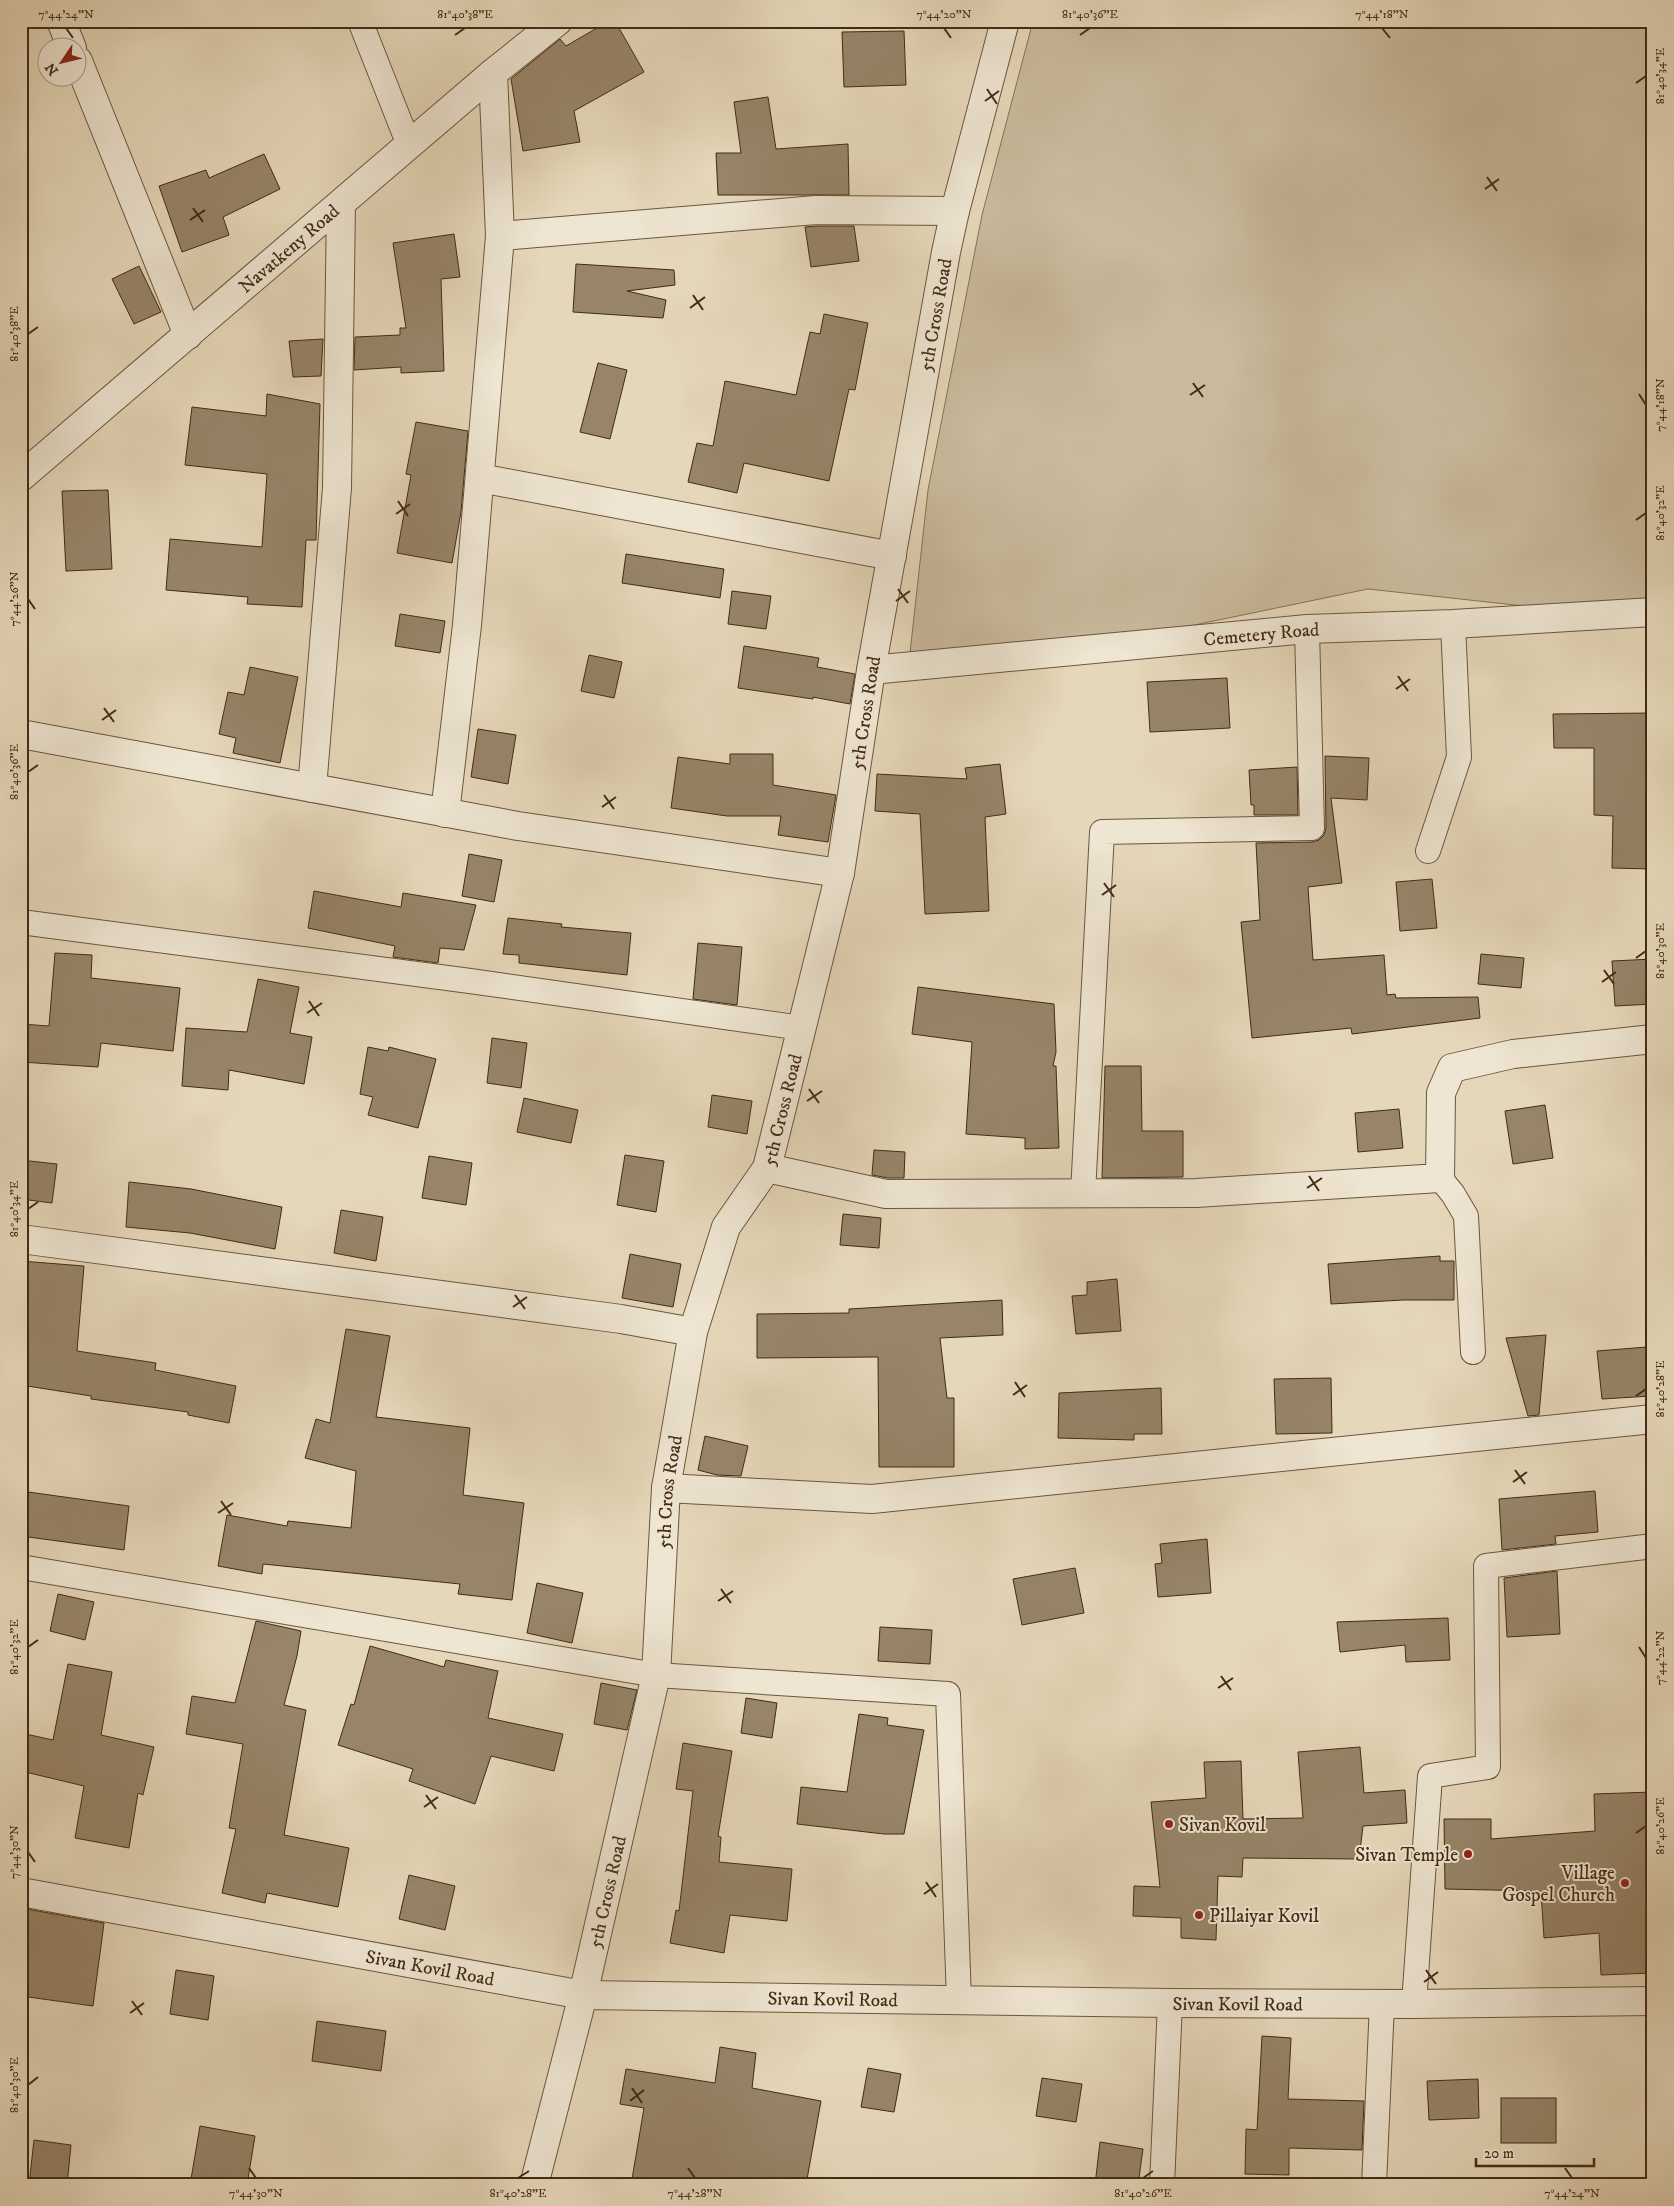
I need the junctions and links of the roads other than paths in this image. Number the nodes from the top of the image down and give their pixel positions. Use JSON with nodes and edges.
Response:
{"nodes":[{"id":1,"x":61,"y":21,"type":"edge"},
{"id":2,"x":360,"y":21,"type":"edge"},
{"id":3,"x":558,"y":21,"type":"edge"},
{"id":4,"x":1005,"y":21,"type":"edge"},
{"id":5,"x":68,"y":38,"type":"edge"},
{"id":6,"x":493,"y":73,"type":"junction"},
{"id":7,"x":88,"y":87,"type":"edge"},
{"id":8,"x":409,"y":145,"type":"junction"},
{"id":9,"x":341,"y":204,"type":"junction"},
{"id":10,"x":955,"y":211,"type":"junction"},
{"id":11,"x":500,"y":236,"type":"junction"},
{"id":12,"x":188,"y":335,"type":"junction"},
{"id":13,"x":21,"y":477,"type":"edge"},
{"id":14,"x":480,"y":478,"type":"junction"},
{"id":15,"x":892,"y":556,"type":"junction"},
{"id":16,"x":1653,"y":612,"type":"edge"},
{"id":17,"x":1453,"y":624,"type":"junction"},
{"id":18,"x":1307,"y":629,"type":"junction"},
{"id":19,"x":871,"y":670,"type":"junction"},
{"id":20,"x":21,"y":734,"type":"edge"},
{"id":21,"x":312,"y":788,"type":"junction"},
{"id":22,"x":445,"y":813,"type":"junction"},
{"id":23,"x":1428,"y":851,"type":"dead end"},
{"id":24,"x":840,"y":873,"type":"junction"},
{"id":25,"x":21,"y":922,"type":"edge"},
{"id":26,"x":802,"y":1028,"type":"junction"},
{"id":27,"x":1653,"y":1039,"type":"edge"},
{"id":28,"x":767,"y":1168,"type":"junction"},
{"id":29,"x":1440,"y":1178,"type":"junction"},
{"id":30,"x":1083,"y":1193,"type":"junction"},
{"id":31,"x":21,"y":1239,"type":"edge"},
{"id":32,"x":693,"y":1332,"type":"junction"},
{"id":33,"x":1473,"y":1352,"type":"dead end"},
{"id":34,"x":1653,"y":1419,"type":"edge"},
{"id":35,"x":666,"y":1488,"type":"junction"},
{"id":36,"x":1653,"y":1546,"type":"edge"},
{"id":37,"x":21,"y":1567,"type":"edge"},
{"id":38,"x":656,"y":1675,"type":"junction"},
{"id":39,"x":21,"y":1892,"type":"edge"},
{"id":40,"x":583,"y":1995,"type":"junction"},
{"id":41,"x":959,"y":2000,"type":"junction"},
{"id":42,"x":1653,"y":2001,"type":"edge"},
{"id":43,"x":1170,"y":2003,"type":"junction"},
{"id":44,"x":1382,"y":2003,"type":"junction"},
{"id":45,"x":1414,"y":2004,"type":"junction"},
{"id":46,"x":534,"y":2185,"type":"edge"},
{"id":47,"x":1162,"y":2185,"type":"edge"},
{"id":48,"x":1374,"y":2185,"type":"edge"}],
"edges":[{"from":1,"to":5,"type":"street"},
{"from":2,"to":8,"type":"lane"},
{"from":3,"to":6,"type":"street","name":"Navatkeny Road"},
{"from":4,"to":10,"type":"street","name":"5th Cross Road"},
{"from":6,"to":8,"type":"street","name":"Navatkeny Road"},
{"from":6,"to":11,"type":"street"},
{"from":7,"to":12,"type":"street"},
{"from":8,"to":9,"type":"street","name":"Navatkeny Road"},
{"from":9,"to":12,"type":"street","name":"Navatkeny Road"},
{"from":9,"to":21,"type":"street"},
{"from":10,"to":11,"type":"street"},
{"from":10,"to":15,"type":"street","name":"5th Cross Road"},
{"from":11,"to":14,"type":"street"},
{"from":12,"to":13,"type":"street","name":"Navatkeny Road"},
{"from":14,"to":15,"type":"street"},
{"from":14,"to":22,"type":"street"},
{"from":15,"to":19,"type":"street","name":"5th Cross Road"},
{"from":16,"to":17,"type":"street","name":"Cemetery Road"},
{"from":17,"to":18,"type":"street","name":"Cemetery Road"},
{"from":17,"to":23,"type":"lane"},
{"from":18,"to":19,"type":"street","name":"Cemetery Road"},
{"from":18,"to":30,"type":"lane"},
{"from":19,"to":24,"type":"street","name":"5th Cross Road"},
{"from":20,"to":21,"type":"street"},
{"from":21,"to":22,"type":"street"},
{"from":22,"to":24,"type":"street"},
{"from":24,"to":26,"type":"street","name":"5th Cross Road"},
{"from":25,"to":26,"type":"lane"},
{"from":26,"to":28,"type":"street","name":"5th Cross Road"},
{"from":27,"to":29,"type":"street"},
{"from":28,"to":30,"type":"street"},
{"from":28,"to":32,"type":"street","name":"5th Cross Road"},
{"from":29,"to":30,"type":"street"},
{"from":29,"to":33,"type":"lane"},
{"from":31,"to":32,"type":"street"},
{"from":32,"to":35,"type":"street","name":"5th Cross Road"},
{"from":34,"to":35,"type":"street"},
{"from":35,"to":38,"type":"street","name":"5th Cross Road"},
{"from":36,"to":45,"type":"lane"},
{"from":37,"to":38,"type":"lane"},
{"from":38,"to":40,"type":"street","name":"5th Cross Road"},
{"from":38,"to":41,"type":"lane"},
{"from":39,"to":40,"type":"street","name":"Sivan Kovil Road"},
{"from":40,"to":41,"type":"street","name":"Sivan Kovil Road"},
{"from":40,"to":46,"type":"street","name":"5th Cross Road"},
{"from":41,"to":43,"type":"street","name":"Sivan Kovil Road"},
{"from":42,"to":45,"type":"street","name":"Sivan Kovil Road"},
{"from":43,"to":44,"type":"street","name":"Sivan Kovil Road"},
{"from":43,"to":47,"type":"lane"},
{"from":44,"to":45,"type":"street","name":"Sivan Kovil Road"},
{"from":44,"to":48,"type":"lane"}]}
